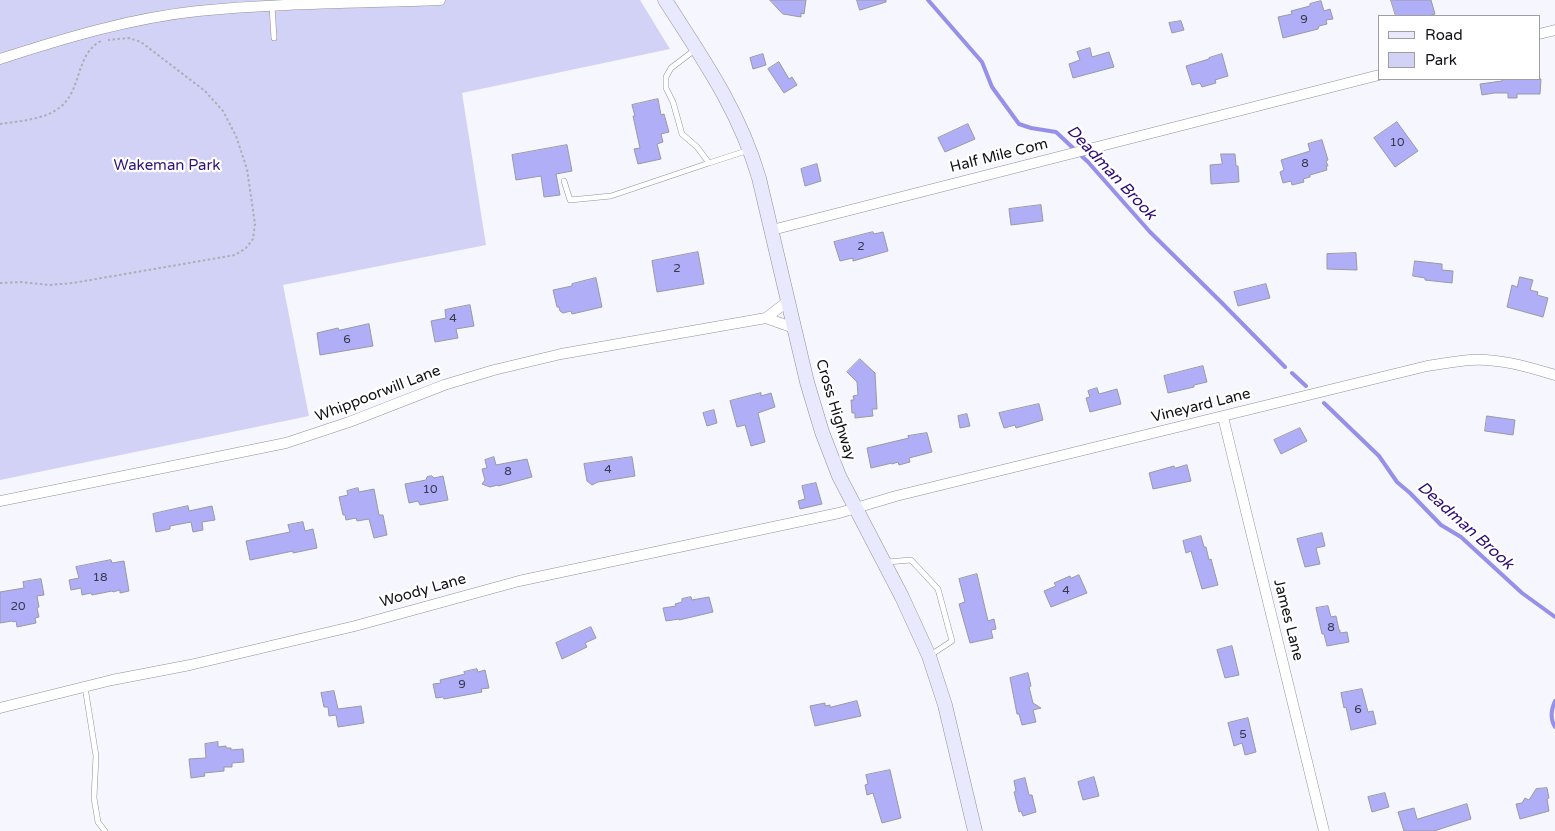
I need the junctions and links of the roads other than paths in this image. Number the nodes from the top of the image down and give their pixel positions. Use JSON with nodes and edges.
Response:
{"nodes":[{"id":1,"x":440,"y":0,"type":"edge"},
{"id":2,"x":665,"y":0,"type":"edge"},
{"id":3,"x":272,"y":6,"type":"junction"},
{"id":4,"x":1555,"y":30,"type":"edge"},
{"id":5,"x":1540,"y":34,"type":"edge"},
{"id":6,"x":274,"y":38,"type":"dead end"},
{"id":7,"x":697,"y":49,"type":"junction"},
{"id":8,"x":0,"y":59,"type":"edge"},
{"id":9,"x":1378,"y":75,"type":"edge"},
{"id":10,"x":750,"y":150,"type":"junction"},
{"id":11,"x":709,"y":163,"type":"junction"},
{"id":12,"x":564,"y":181,"type":"dead end"},
{"id":13,"x":772,"y":230,"type":"junction"},
{"id":14,"x":788,"y":301,"type":"junction"},
{"id":15,"x":766,"y":318,"type":"junction"},
{"id":16,"x":794,"y":328,"type":"junction"},
{"id":17,"x":1555,"y":375,"type":"edge"},
{"id":18,"x":1223,"y":416,"type":"junction"},
{"id":19,"x":0,"y":501,"type":"edge"},
{"id":20,"x":855,"y":508,"type":"junction"},
{"id":21,"x":884,"y":562,"type":"junction"},
{"id":22,"x":929,"y":656,"type":"junction"},
{"id":23,"x":85,"y":688,"type":"junction"},
{"id":24,"x":0,"y":708,"type":"edge"},
{"id":25,"x":105,"y":831,"type":"edge"},
{"id":26,"x":975,"y":831,"type":"edge"},
{"id":27,"x":1324,"y":831,"type":"edge"}],
"edges":[{"from":1,"to":3,"type":"street"},
{"from":2,"to":7,"type":"street","name":"Cross Highway"},
{"from":3,"to":6,"type":"lane"},
{"from":3,"to":8,"type":"street"},
{"from":4,"to":5,"type":"street"},
{"from":7,"to":10,"type":"street","name":"Cross Highway"},
{"from":7,"to":11,"type":"lane"},
{"from":9,"to":13,"type":"street","name":"Half Mile Com"},
{"from":10,"to":11,"type":"lane"},
{"from":10,"to":13,"type":"street","name":"Cross Highway"},
{"from":11,"to":12,"type":"lane"},
{"from":13,"to":14,"type":"street","name":"Cross Highway"},
{"from":14,"to":15,"type":"street","name":"Whippoorwill Lane"},
{"from":14,"to":16,"type":"street","name":"Cross Highway"},
{"from":15,"to":16,"type":"street","name":"Whippoorwill Lane"},
{"from":15,"to":19,"type":"street","name":"Whippoorwill Lane"},
{"from":16,"to":20,"type":"street","name":"Cross Highway"},
{"from":17,"to":18,"type":"street","name":"Vineyard Lane"},
{"from":18,"to":20,"type":"street","name":"Vineyard Lane"},
{"from":18,"to":27,"type":"street","name":"James Lane"},
{"from":20,"to":21,"type":"street","name":"Cross Highway"},
{"from":20,"to":23,"type":"street","name":"Woody Lane"},
{"from":21,"to":22,"type":"street","name":"Cross Highway"},
{"from":21,"to":22,"type":"lane"},
{"from":22,"to":26,"type":"street","name":"Cross Highway"},
{"from":23,"to":24,"type":"street","name":"Woody Lane"},
{"from":23,"to":25,"type":"lane"}]}
